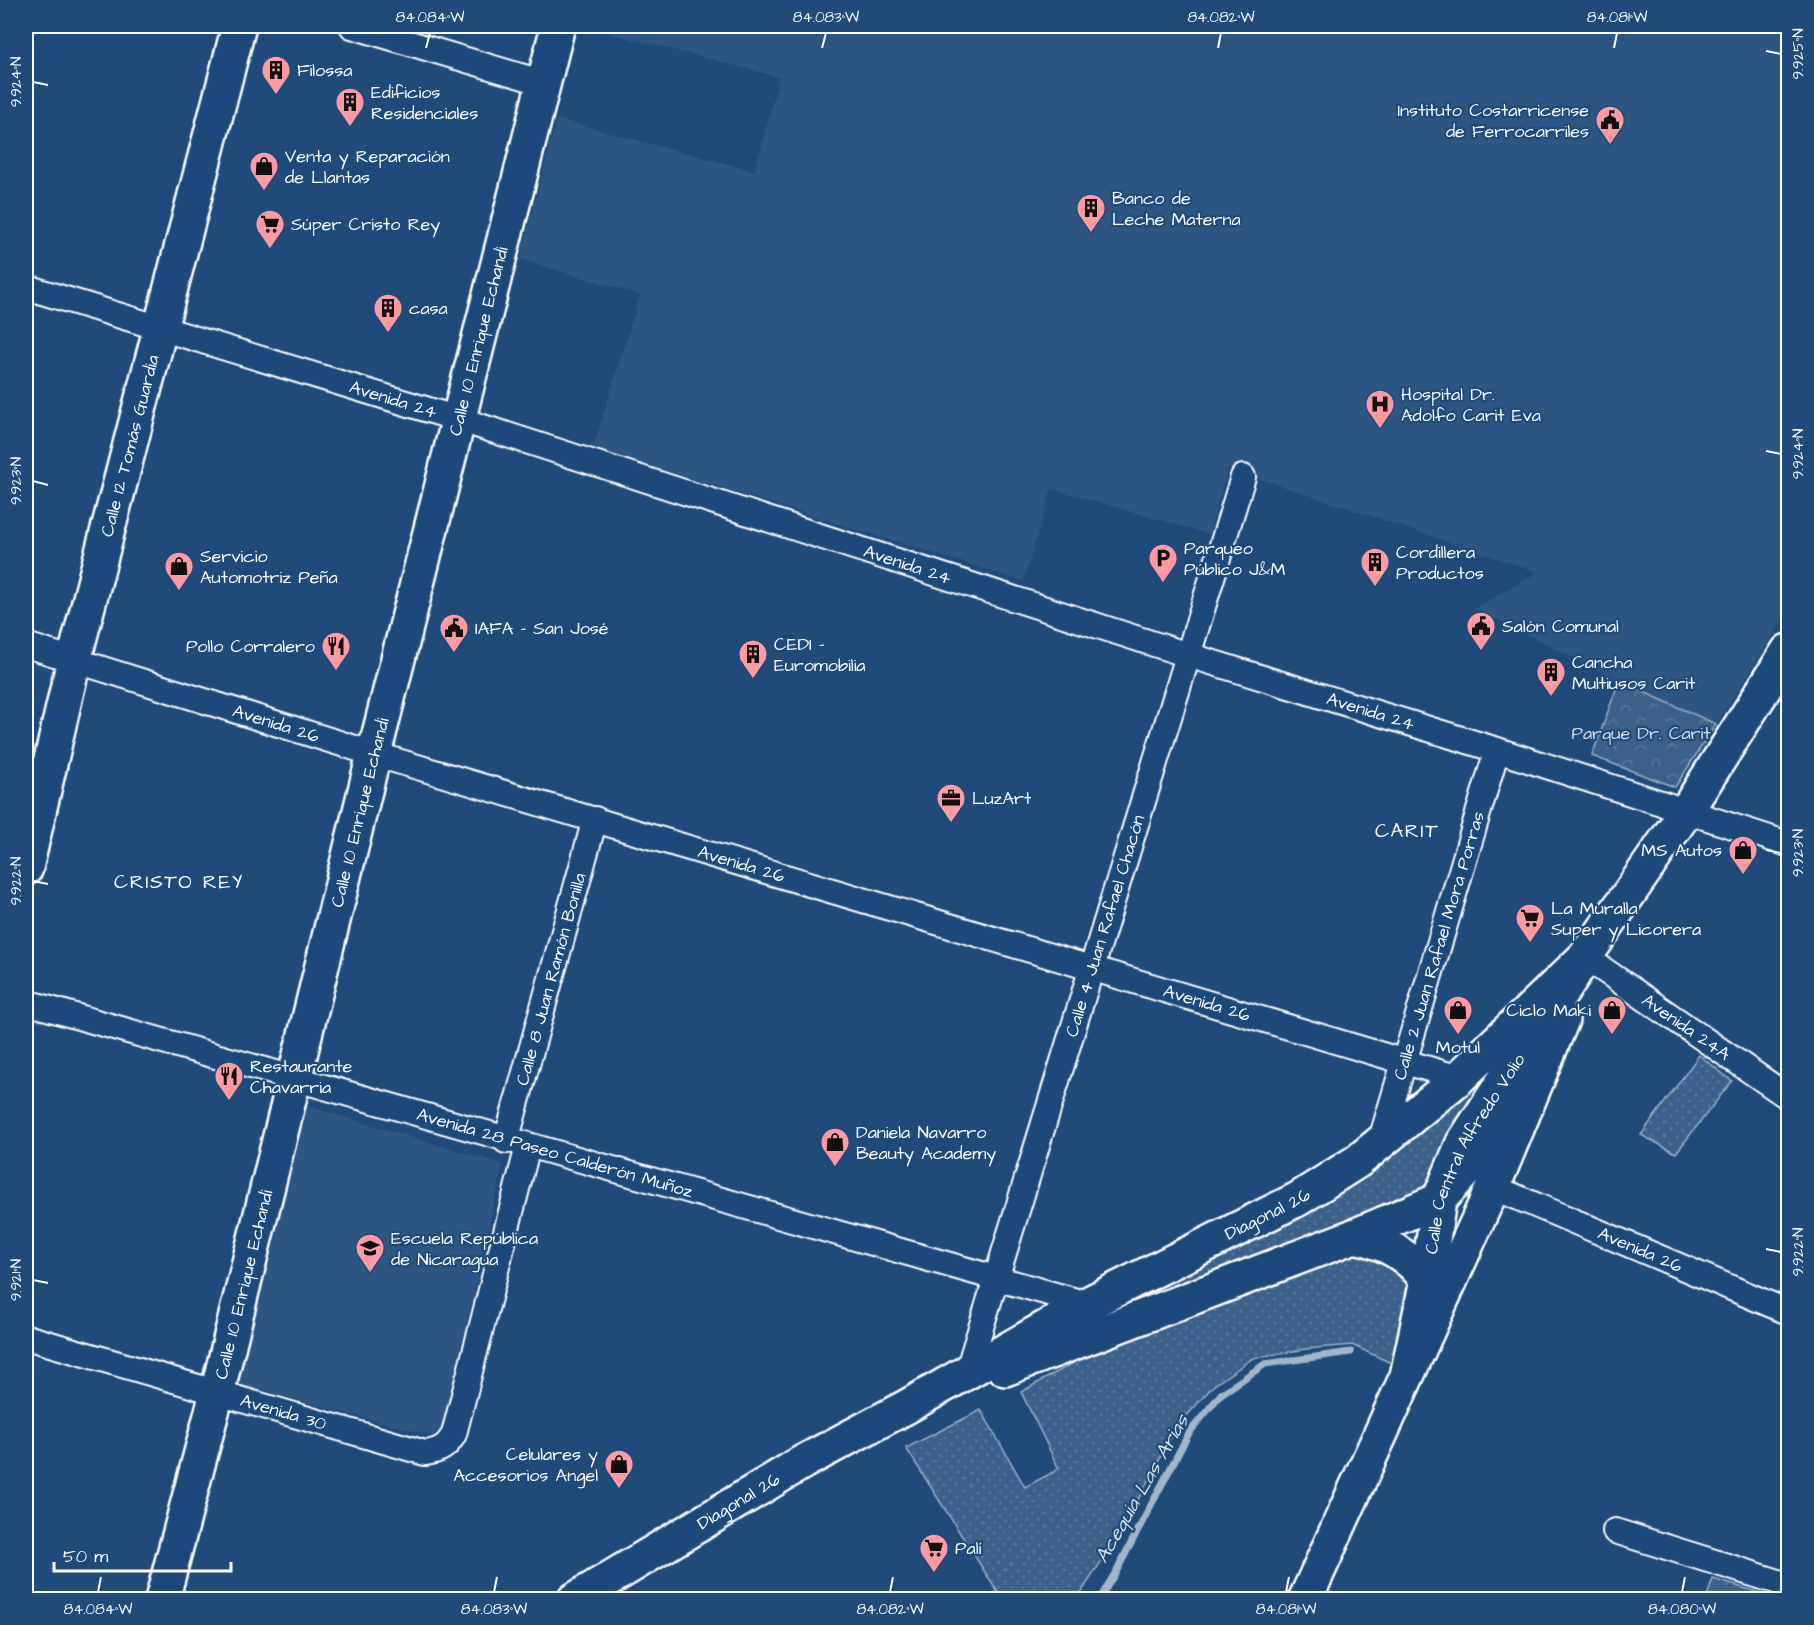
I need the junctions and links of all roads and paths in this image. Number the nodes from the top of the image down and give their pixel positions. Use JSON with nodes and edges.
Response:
{"nodes":[{"id":1,"x":239,"y":26,"type":"edge"},
{"id":2,"x":352,"y":26,"type":"edge"},
{"id":3,"x":558,"y":26,"type":"edge"},
{"id":4,"x":544,"y":82,"type":"junction"},
{"id":5,"x":26,"y":287,"type":"edge"},
{"id":6,"x":162,"y":327,"type":"junction"},
{"id":7,"x":458,"y":419,"type":"junction"},
{"id":8,"x":1243,"y":477,"type":"dead end"},
{"id":9,"x":26,"y":645,"type":"edge"},
{"id":10,"x":1788,"y":651,"type":"edge"},
{"id":11,"x":1188,"y":656,"type":"junction"},
{"id":12,"x":74,"y":660,"type":"junction"},
{"id":13,"x":1497,"y":750,"type":"junction"},
{"id":14,"x":374,"y":754,"type":"junction"},
{"id":15,"x":1685,"y":813,"type":"junction"},
{"id":16,"x":595,"y":819,"type":"junction"},
{"id":17,"x":1788,"y":844,"type":"edge"},
{"id":18,"x":26,"y":868,"type":"edge"},
{"id":19,"x":1585,"y":957,"type":"junction"},
{"id":20,"x":1091,"y":970,"type":"junction"},
{"id":21,"x":26,"y":1002,"type":"edge"},
{"id":22,"x":1406,"y":1062,"type":"junction"},
{"id":23,"x":293,"y":1078,"type":"junction"},
{"id":24,"x":1459,"y":1078,"type":"junction"},
{"id":25,"x":1530,"y":1093,"type":"junction"},
{"id":26,"x":1788,"y":1097,"type":"edge"},
{"id":27,"x":1380,"y":1143,"type":"junction"},
{"id":28,"x":517,"y":1144,"type":"junction"},
{"id":29,"x":1493,"y":1187,"type":"junction"},
{"id":30,"x":1439,"y":1200,"type":"junction"},
{"id":31,"x":1354,"y":1236,"type":"junction"},
{"id":32,"x":996,"y":1280,"type":"junction"},
{"id":33,"x":1427,"y":1280,"type":"junction"},
{"id":34,"x":1087,"y":1304,"type":"junction"},
{"id":35,"x":1788,"y":1312,"type":"edge"},
{"id":36,"x":26,"y":1337,"type":"edge"},
{"id":37,"x":1408,"y":1371,"type":"junction"},
{"id":38,"x":967,"y":1373,"type":"junction"},
{"id":39,"x":217,"y":1394,"type":"junction"},
{"id":40,"x":906,"y":1407,"type":"junction"},
{"id":41,"x":438,"y":1452,"type":"joint"},
{"id":42,"x":1615,"y":1531,"type":"dead end"},
{"id":43,"x":1788,"y":1585,"type":"edge"},
{"id":44,"x":162,"y":1599,"type":"edge"},
{"id":45,"x":574,"y":1599,"type":"edge"},
{"id":46,"x":1305,"y":1599,"type":"edge"}],
"edges":[{"from":1,"to":6,"type":"main road","name":"Calle 12 Tomás Guardia"},
{"from":2,"to":4,"type":"street"},
{"from":3,"to":4,"type":"main road","name":"Calle 10 Enrique Echandi"},
{"from":4,"to":7,"type":"main road","name":"Calle 10 Enrique Echandi"},
{"from":5,"to":6,"type":"street","name":"Avenida 24"},
{"from":6,"to":7,"type":"street","name":"Avenida 24"},
{"from":6,"to":12,"type":"main road","name":"Calle 12 Tomás Guardia"},
{"from":7,"to":11,"type":"street","name":"Avenida 24"},
{"from":7,"to":14,"type":"main road","name":"Calle 10 Enrique Echandi"},
{"from":8,"to":11,"type":"street","name":"Calle 4 Juan Rafael Chacón"},
{"from":9,"to":12,"type":"street","name":"Avenida 26"},
{"from":10,"to":15,"type":"main road","name":"Calle Central Alfredo Volio"},
{"from":11,"to":13,"type":"street","name":"Avenida 24"},
{"from":11,"to":20,"type":"street","name":"Calle 4 Juan Rafael Chacón"},
{"from":12,"to":14,"type":"street","name":"Avenida 26"},
{"from":12,"to":18,"type":"main road","name":"Calle 12 Tomás Guardia"},
{"from":13,"to":15,"type":"street","name":"Avenida 24"},
{"from":13,"to":22,"type":"street","name":"Calle 2 Juan Rafael Mora Porras"},
{"from":14,"to":16,"type":"street","name":"Avenida 26"},
{"from":14,"to":23,"type":"main road","name":"Calle 10 Enrique Echandi"},
{"from":15,"to":17,"type":"street","name":"Avenida 24"},
{"from":15,"to":19,"type":"main road","name":"Calle Central Alfredo Volio"},
{"from":16,"to":20,"type":"street","name":"Avenida 26"},
{"from":16,"to":28,"type":"street","name":"Calle 8 Juan Ramón Bonilla"},
{"from":19,"to":24,"type":"main road","name":"Diagonal 26"},
{"from":19,"to":25,"type":"main road","name":"Calle Central Alfredo Volio"},
{"from":19,"to":26,"type":"street","name":"Avenida 24A"},
{"from":19,"to":30,"type":"main road","name":"Calle Central Alfredo Volio"},
{"from":20,"to":22,"type":"street","name":"Avenida 26"},
{"from":20,"to":32,"type":"street","name":"Calle 4 Juan Rafael Chacón"},
{"from":21,"to":23,"type":"street","name":"Avenida 28 Paseo Calderón Muñoz"},
{"from":22,"to":24,"type":"street","name":"Avenida 26"},
{"from":22,"to":27,"type":"street","name":"Calle 2 Juan Rafael Mora Porras"},
{"from":23,"to":28,"type":"street","name":"Avenida 28 Paseo Calderón Muñoz"},
{"from":23,"to":39,"type":"main road","name":"Calle 10 Enrique Echandi"},
{"from":24,"to":27,"type":"main road","name":"Diagonal 26"},
{"from":25,"to":29,"type":"main road","name":"Calle Central Alfredo Volio"},
{"from":25,"to":30,"type":"main road","name":"Diagonal 26"},
{"from":27,"to":34,"type":"main road","name":"Diagonal 26"},
{"from":28,"to":32,"type":"street","name":"Avenida 28 Paseo Calderón Muñoz"},
{"from":28,"to":41,"type":"street","name":"Calle 8 Juan Ramón Bonilla"},
{"from":29,"to":35,"type":"street","name":"Avenida 26"},
{"from":29,"to":37,"type":"main road","name":"Calle Central Alfredo Volio"},
{"from":30,"to":31,"type":"main road","name":"Diagonal 26"},
{"from":30,"to":33,"type":"main road","name":"Calle Central Alfredo Volio"},
{"from":31,"to":33,"type":"main road"},
{"from":31,"to":40,"type":"main road","name":"Diagonal 26"},
{"from":32,"to":34,"type":"street","name":"Avenida 28 Paseo Calderón Muñoz"},
{"from":32,"to":38,"type":"street","name":"Calle 4 Juan Rafael Chacón"},
{"from":33,"to":37,"type":"main road","name":"Calle Central Alfredo Volio"},
{"from":34,"to":38,"type":"main road","name":"Diagonal 26"},
{"from":36,"to":39,"type":"street","name":"Avenida 30"},
{"from":37,"to":46,"type":"main road","name":"Calle Central Alfredo Volio"},
{"from":38,"to":40,"type":"main road","name":"Diagonal 26"},
{"from":39,"to":41,"type":"street","name":"Avenida 30"},
{"from":39,"to":44,"type":"main road","name":"Calle 10 Enrique Echandi"},
{"from":40,"to":45,"type":"main road","name":"Diagonal 26"},
{"from":42,"to":43,"type":"street"}]}
